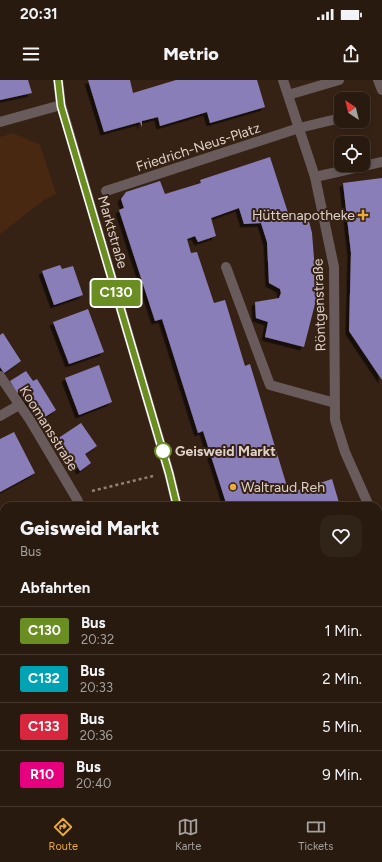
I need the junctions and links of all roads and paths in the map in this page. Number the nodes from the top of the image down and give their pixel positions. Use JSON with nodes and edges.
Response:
{"nodes":[{"id":1,"x":58,"y":80,"type":"edge"},
{"id":2,"x":283,"y":80,"type":"edge"},
{"id":3,"x":339,"y":80,"type":"edge"},
{"id":4,"x":378,"y":80,"type":"edge"},
{"id":5,"x":382,"y":90,"type":"edge"},
{"id":6,"x":288,"y":95,"type":"junction"},
{"id":7,"x":61,"y":106,"type":"junction"},
{"id":8,"x":334,"y":120,"type":"edge"},
{"id":9,"x":0,"y":122,"type":"edge"},
{"id":10,"x":298,"y":128,"type":"junction"},
{"id":11,"x":382,"y":162,"type":"edge"},
{"id":12,"x":315,"y":177,"type":"junction"},
{"id":13,"x":106,"y":191,"type":"dead end"},
{"id":14,"x":226,"y":267,"type":"dead end"},
{"id":15,"x":0,"y":376,"type":"edge"},
{"id":16,"x":335,"y":403,"type":"junction"},
{"id":17,"x":20,"y":405,"type":"junction"},
{"id":18,"x":0,"y":416,"type":"edge"},
{"id":19,"x":169,"y":473,"type":"junction"},
{"id":20,"x":78,"y":496,"type":"joint"},
{"id":21,"x":176,"y":502,"type":"edge"},
{"id":22,"x":367,"y":502,"type":"edge"}],
"edges":[{"from":1,"to":7,"type":"street","name":"Marktstraße"},
{"from":2,"to":6,"type":"street","name":"Röntgenstraße"},
{"from":3,"to":6,"type":"street"},
{"from":4,"to":5,"type":"street"},
{"from":6,"to":10,"type":"street","name":"Röntgenstraße"},
{"from":7,"to":9,"type":"street"},
{"from":7,"to":19,"type":"street","name":"Marktstraße"},
{"from":8,"to":10,"type":"street","name":"Friedrich-Neus-Platz"},
{"from":10,"to":12,"type":"street","name":"Röntgenstraße"},
{"from":10,"to":13,"type":"street","name":"Friedrich-Neus-Platz"},
{"from":11,"to":12,"type":"street"},
{"from":12,"to":16,"type":"street","name":"Röntgenstraße"},
{"from":14,"to":16,"type":"street"},
{"from":15,"to":17,"type":"street","name":"Koomansstraße"},
{"from":16,"to":22,"type":"street","name":"Röntgenstraße"},
{"from":17,"to":18,"type":"street"},
{"from":17,"to":20,"type":"street","name":"Koomansstraße"},
{"from":19,"to":20,"type":"path"},
{"from":19,"to":21,"type":"street","name":"Marktstraße"}]}
